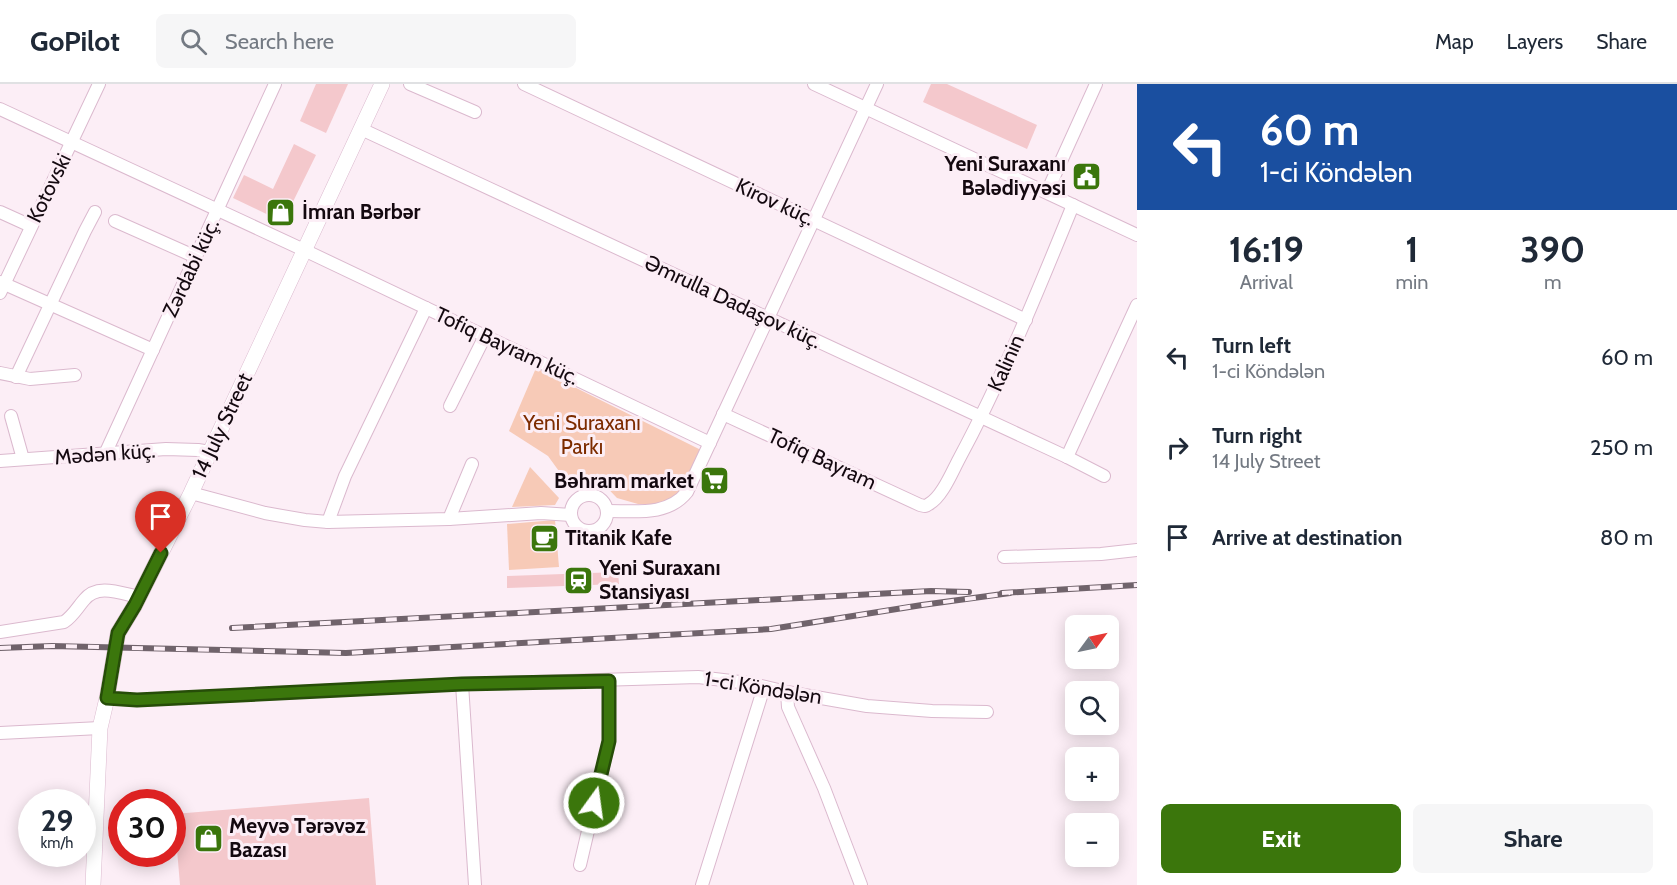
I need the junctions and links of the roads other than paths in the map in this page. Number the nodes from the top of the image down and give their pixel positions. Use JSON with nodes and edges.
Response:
{"nodes":[{"id":1,"x":99,"y":84,"type":"edge"},
{"id":2,"x":275,"y":84,"type":"edge"},
{"id":3,"x":382,"y":84,"type":"edge"},
{"id":4,"x":410,"y":84,"type":"edge"},
{"id":5,"x":524,"y":84,"type":"edge"},
{"id":6,"x":814,"y":84,"type":"edge"},
{"id":7,"x":877,"y":84,"type":"edge"},
{"id":8,"x":1096,"y":84,"type":"edge"},
{"id":9,"x":866,"y":108,"type":"junction"},
{"id":10,"x":0,"y":109,"type":"edge"},
{"id":11,"x":475,"y":112,"type":"dead end"},
{"id":12,"x":361,"y":129,"type":"junction"},
{"id":13,"x":72,"y":142,"type":"junction"},
{"id":14,"x":1047,"y":192,"type":"junction"},
{"id":15,"x":1073,"y":205,"type":"junction"},
{"id":16,"x":217,"y":211,"type":"junction"},
{"id":17,"x":0,"y":212,"type":"edge"},
{"id":18,"x":95,"y":212,"type":"dead end"},
{"id":19,"x":813,"y":220,"type":"junction"},
{"id":20,"x":115,"y":221,"type":"dead end"},
{"id":21,"x":31,"y":226,"type":"junction"},
{"id":22,"x":1137,"y":235,"type":"edge"},
{"id":23,"x":304,"y":250,"type":"junction"},
{"id":24,"x":196,"y":257,"type":"junction"},
{"id":25,"x":1,"y":286,"type":"edge"},
{"id":26,"x":50,"y":304,"type":"junction"},
{"id":27,"x":1137,"y":305,"type":"edge"},
{"id":28,"x":426,"y":308,"type":"junction"},
{"id":29,"x":768,"y":318,"type":"junction"},
{"id":30,"x":1026,"y":320,"type":"junction"},
{"id":31,"x":485,"y":336,"type":"junction"},
{"id":32,"x":153,"y":350,"type":"junction"},
{"id":33,"x":0,"y":373,"type":"edge"},
{"id":34,"x":75,"y":375,"type":"dead end"},
{"id":35,"x":16,"y":377,"type":"junction"},
{"id":36,"x":450,"y":406,"type":"dead end"},
{"id":37,"x":723,"y":414,"type":"junction"},
{"id":38,"x":12,"y":416,"type":"dead end"},
{"id":39,"x":982,"y":418,"type":"junction"},
{"id":40,"x":710,"y":443,"type":"junction"},
{"id":41,"x":210,"y":452,"type":"junction"},
{"id":42,"x":106,"y":453,"type":"junction"},
{"id":43,"x":1067,"y":457,"type":"junction"},
{"id":44,"x":23,"y":459,"type":"junction"},
{"id":45,"x":0,"y":461,"type":"edge"},
{"id":46,"x":472,"y":464,"type":"dead end"},
{"id":47,"x":1104,"y":476,"type":"dead end"},
{"id":48,"x":191,"y":493,"type":"junction"},
{"id":49,"x":920,"y":505,"type":"joint"},
{"id":50,"x":608,"y":512,"type":"junction"},
{"id":51,"x":571,"y":515,"type":"junction"},
{"id":52,"x":449,"y":519,"type":"junction"},
{"id":53,"x":328,"y":522,"type":"junction"},
{"id":54,"x":1137,"y":550,"type":"edge"},
{"id":55,"x":1004,"y":557,"type":"dead end"},
{"id":56,"x":139,"y":597,"type":"junction"},
{"id":57,"x":0,"y":632,"type":"edge"},
{"id":58,"x":609,"y":681,"type":"junction"},
{"id":59,"x":462,"y":684,"type":"junction"},
{"id":60,"x":764,"y":687,"type":"junction"},
{"id":61,"x":787,"y":692,"type":"junction"},
{"id":62,"x":107,"y":698,"type":"junction"},
{"id":63,"x":987,"y":712,"type":"dead end"},
{"id":64,"x":100,"y":728,"type":"junction"},
{"id":65,"x":0,"y":734,"type":"edge"},
{"id":66,"x":580,"y":865,"type":"dead end"},
{"id":67,"x":93,"y":885,"type":"edge"},
{"id":68,"x":475,"y":885,"type":"edge"},
{"id":69,"x":702,"y":885,"type":"edge"},
{"id":70,"x":861,"y":885,"type":"edge"}],
"edges":[{"from":1,"to":13,"type":"street","name":"Kotovski"},
{"from":2,"to":16,"type":"street","name":"Zərdabi küç."},
{"from":3,"to":12,"type":"street","name":"14 July Street"},
{"from":4,"to":11,"type":"street"},
{"from":5,"to":19,"type":"street","name":"Kirov küç."},
{"from":6,"to":9,"type":"street"},
{"from":7,"to":9,"type":"street"},
{"from":8,"to":14,"type":"street"},
{"from":9,"to":14,"type":"street"},
{"from":9,"to":19,"type":"street"},
{"from":10,"to":13,"type":"street","name":"Tofiq Bayram küç."},
{"from":12,"to":23,"type":"street","name":"14 July Street"},
{"from":12,"to":29,"type":"street","name":"Əmrulla Dadaşov küç."},
{"from":13,"to":16,"type":"street","name":"Tofiq Bayram küç."},
{"from":13,"to":21,"type":"street","name":"Kotovski"},
{"from":14,"to":15,"type":"street"},
{"from":15,"to":22,"type":"street"},
{"from":15,"to":30,"type":"street","name":"Kalinin"},
{"from":16,"to":23,"type":"street","name":"Tofiq Bayram küç."},
{"from":16,"to":24,"type":"street","name":"Zərdabi küç."},
{"from":17,"to":21,"type":"street"},
{"from":18,"to":26,"type":"street"},
{"from":19,"to":29,"type":"street"},
{"from":19,"to":30,"type":"street","name":"Kirov küç."},
{"from":20,"to":24,"type":"street"},
{"from":21,"to":25,"type":"street","name":"Kotovski"},
{"from":23,"to":28,"type":"street","name":"Tofiq Bayram küç."},
{"from":23,"to":41,"type":"street","name":"14 July Street"},
{"from":24,"to":32,"type":"street","name":"Zərdabi küç."},
{"from":25,"to":26,"type":"street"},
{"from":26,"to":32,"type":"street"},
{"from":26,"to":35,"type":"street"},
{"from":27,"to":43,"type":"street"},
{"from":28,"to":31,"type":"street","name":"Tofiq Bayram küç."},
{"from":28,"to":53,"type":"street"},
{"from":29,"to":37,"type":"street"},
{"from":29,"to":39,"type":"street","name":"Əmrulla Dadaşov küç."},
{"from":30,"to":39,"type":"street","name":"Kalinin"},
{"from":31,"to":36,"type":"street"},
{"from":31,"to":40,"type":"street","name":"Tofiq Bayram küç."},
{"from":32,"to":42,"type":"street","name":"Zərdabi küç."},
{"from":33,"to":35,"type":"street"},
{"from":34,"to":35,"type":"street"},
{"from":37,"to":40,"type":"street"},
{"from":37,"to":49,"type":"street","name":"Tofiq Bayram"},
{"from":38,"to":44,"type":"street"},
{"from":39,"to":43,"type":"street","name":"Əmrulla Dadaşov küç."},
{"from":39,"to":49,"type":"street","name":"Kalinin"},
{"from":40,"to":50,"type":"street"},
{"from":41,"to":42,"type":"street","name":"Mədən küç."},
{"from":41,"to":48,"type":"street","name":"14 July Street"},
{"from":42,"to":44,"type":"street","name":"Mədən küç."},
{"from":43,"to":47,"type":"street","name":"Əmrulla Dadaşov küç."},
{"from":44,"to":45,"type":"street","name":"Mədən küç."},
{"from":46,"to":52,"type":"street"},
{"from":48,"to":53,"type":"street"},
{"from":48,"to":56,"type":"street","name":"14 July Street"},
{"from":50,"to":51,"type":"street"},
{"from":50,"to":51,"type":"street"},
{"from":51,"to":52,"type":"street"},
{"from":52,"to":53,"type":"street"},
{"from":54,"to":55,"type":"street"},
{"from":56,"to":57,"type":"street"},
{"from":56,"to":62,"type":"street","name":"14 July Street"},
{"from":58,"to":59,"type":"street","name":"1-ci Köndələn"},
{"from":58,"to":60,"type":"street","name":"1-ci Köndələn"},
{"from":58,"to":66,"type":"street"},
{"from":59,"to":62,"type":"street","name":"1-ci Köndələn"},
{"from":59,"to":68,"type":"street"},
{"from":60,"to":61,"type":"street","name":"1-ci Köndələn"},
{"from":60,"to":69,"type":"street"},
{"from":61,"to":63,"type":"street","name":"1-ci Köndələn"},
{"from":61,"to":70,"type":"street"},
{"from":62,"to":64,"type":"street","name":"14 July Street"},
{"from":64,"to":65,"type":"street"},
{"from":64,"to":67,"type":"street","name":"14 July Street"}]}
